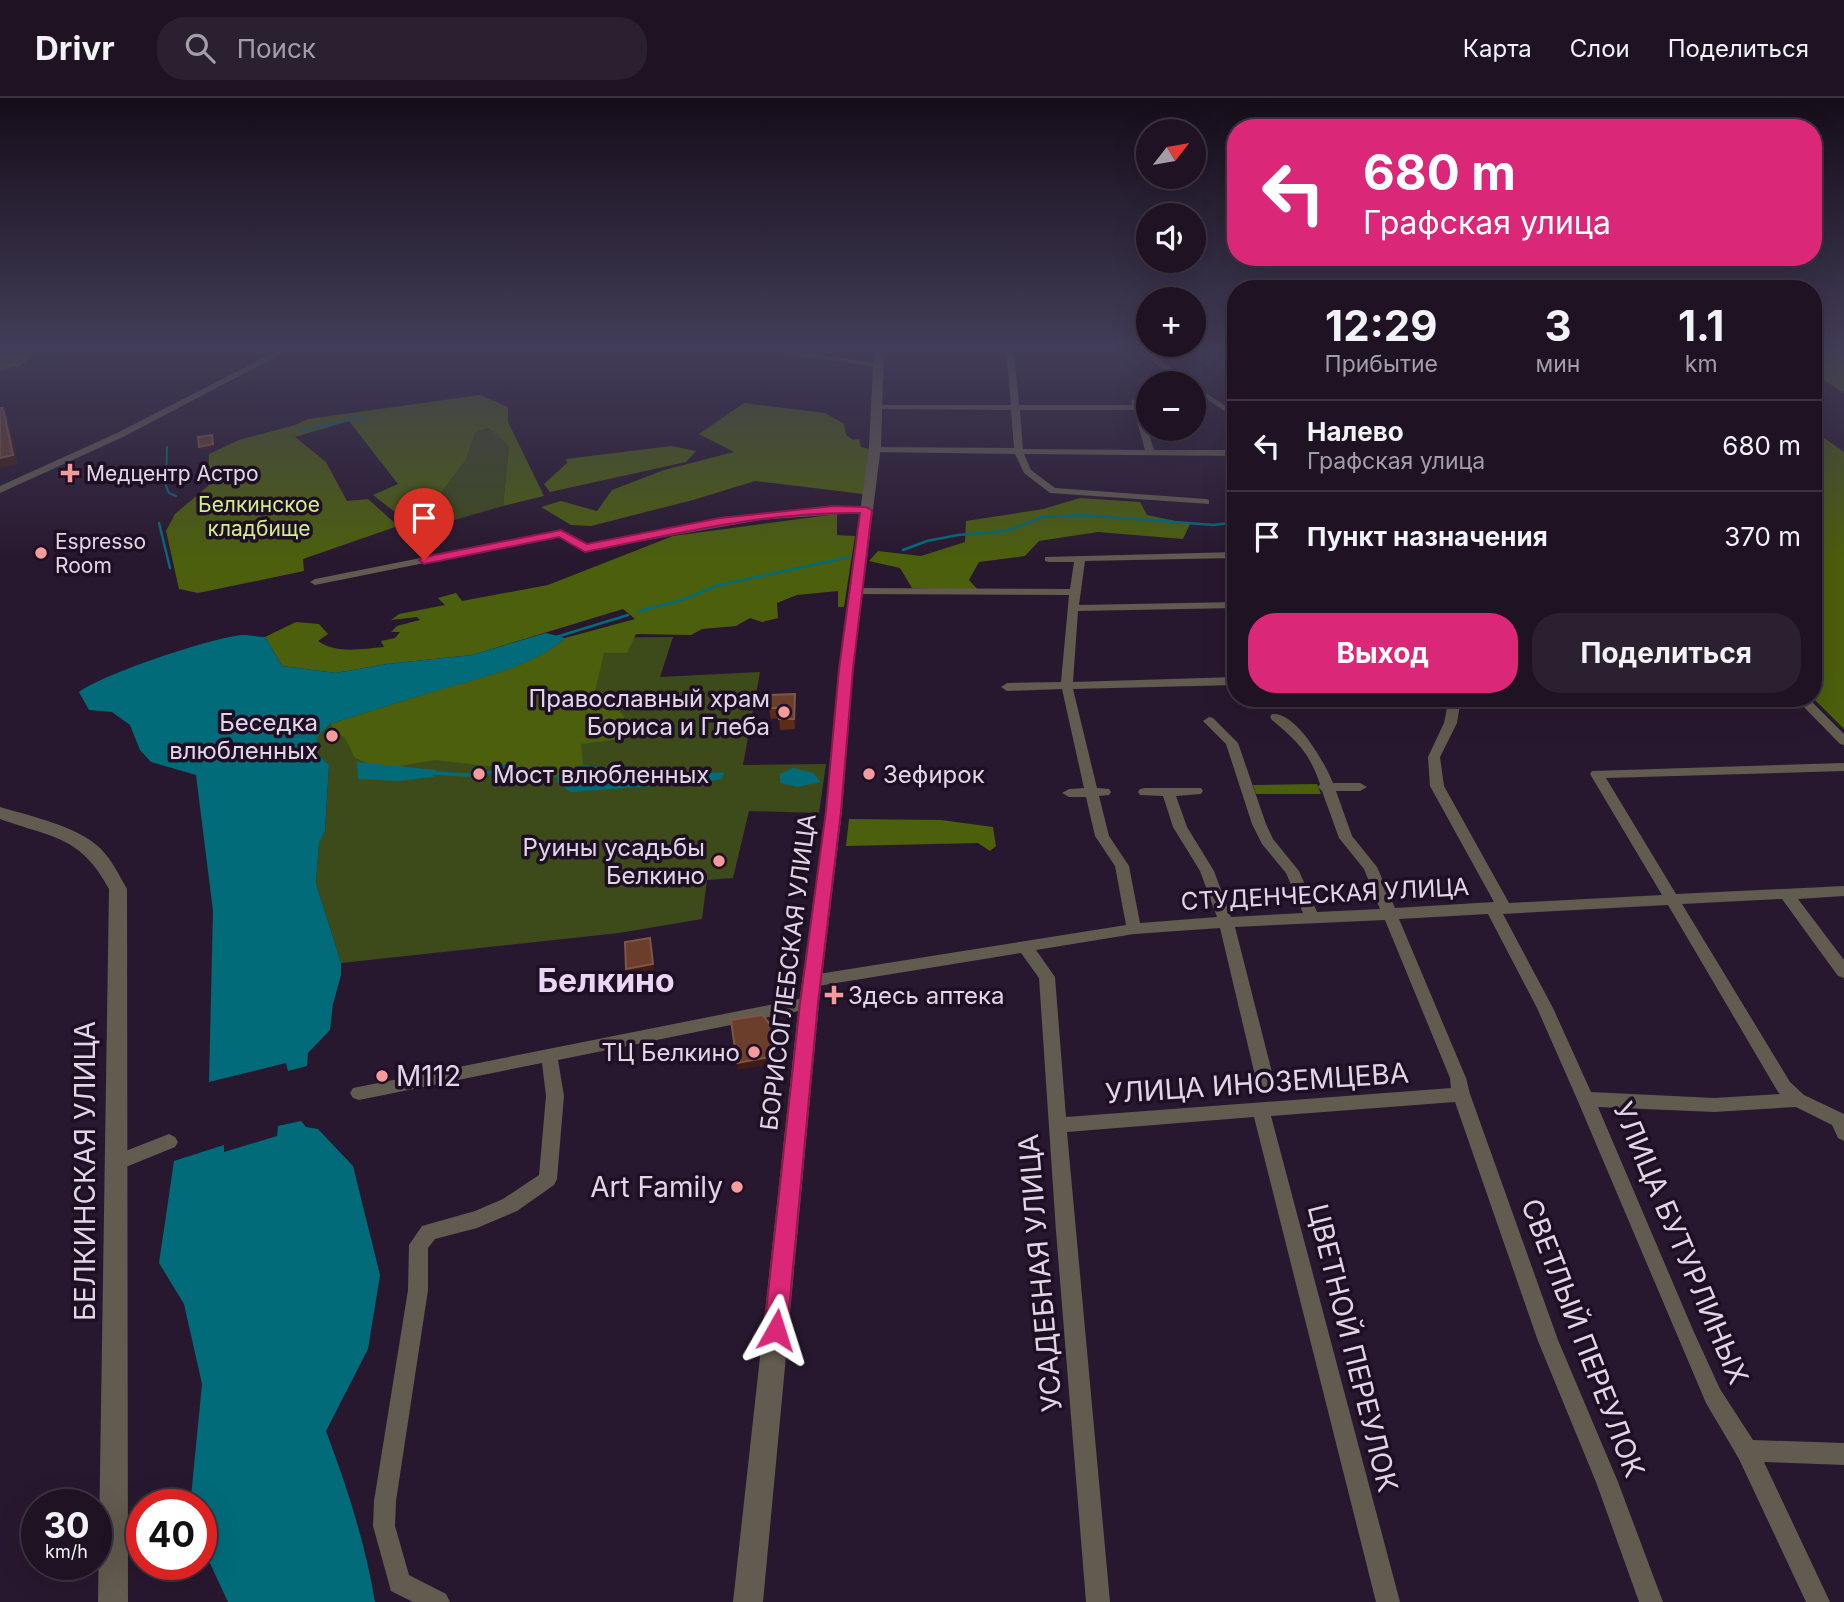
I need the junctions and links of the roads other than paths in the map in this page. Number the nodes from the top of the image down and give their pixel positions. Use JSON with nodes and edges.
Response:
{"nodes":[{"id":1,"x":141,"y":419,"type":"edge"},
{"id":2,"x":151,"y":419,"type":"edge"},
{"id":3,"x":875,"y":419,"type":"edge"},
{"id":4,"x":1017,"y":419,"type":"edge"},
{"id":5,"x":1140,"y":419,"type":"edge"},
{"id":6,"x":874,"y":450,"type":"junction"},
{"id":7,"x":1019,"y":452,"type":"junction"},
{"id":8,"x":1150,"y":452,"type":"junction"},
{"id":9,"x":1227,"y":453,"type":"edge"},
{"id":10,"x":0,"y":488,"type":"edge"},
{"id":11,"x":1206,"y":502,"type":"dead end"},
{"id":12,"x":866,"y":510,"type":"junction"},
{"id":13,"x":1227,"y":555,"type":"edge"},
{"id":14,"x":1049,"y":559,"type":"dead end"},
{"id":15,"x":1080,"y":559,"type":"junction"},
{"id":16,"x":315,"y":582,"type":"dead end"},
{"id":17,"x":856,"y":591,"type":"junction"},
{"id":18,"x":1077,"y":592,"type":"junction"},
{"id":19,"x":1227,"y":605,"type":"edge"},
{"id":20,"x":1073,"y":608,"type":"junction"},
{"id":21,"x":1227,"y":681,"type":"edge"},
{"id":22,"x":1007,"y":687,"type":"dead end"},
{"id":23,"x":1067,"y":688,"type":"junction"},
{"id":24,"x":1456,"y":707,"type":"edge"},
{"id":25,"x":1810,"y":707,"type":"edge"},
{"id":26,"x":1276,"y":717,"type":"dead end"},
{"id":27,"x":1209,"y":721,"type":"dead end"},
{"id":28,"x":1844,"y":741,"type":"edge"},
{"id":29,"x":1844,"y":767,"type":"edge"},
{"id":30,"x":1325,"y":787,"type":"junction"},
{"id":31,"x":1360,"y":787,"type":"dead end"},
{"id":32,"x":1196,"y":791,"type":"dead end"},
{"id":33,"x":1168,"y":792,"type":"junction"},
{"id":34,"x":1069,"y":793,"type":"dead end"},
{"id":35,"x":1097,"y":793,"type":"junction"},
{"id":36,"x":1145,"y":793,"type":"dead end"},
{"id":37,"x":0,"y":813,"type":"edge"},
{"id":38,"x":1844,"y":891,"type":"edge"},
{"id":39,"x":1787,"y":895,"type":"junction"},
{"id":40,"x":1675,"y":901,"type":"junction"},
{"id":41,"x":1498,"y":907,"type":"junction"},
{"id":42,"x":1391,"y":914,"type":"junction"},
{"id":43,"x":1312,"y":918,"type":"junction"},
{"id":44,"x":1226,"y":922,"type":"junction"},
{"id":45,"x":1133,"y":929,"type":"junction"},
{"id":46,"x":1025,"y":947,"type":"junction"},
{"id":47,"x":1844,"y":972,"type":"edge"},
{"id":48,"x":812,"y":981,"type":"junction"},
{"id":49,"x":809,"y":1003,"type":"junction"},
{"id":50,"x":548,"y":1054,"type":"junction"},
{"id":51,"x":1267,"y":1088,"type":"dead end"},
{"id":52,"x":359,"y":1093,"type":"dead end"},
{"id":53,"x":1461,"y":1094,"type":"junction"},
{"id":54,"x":1586,"y":1099,"type":"junction"},
{"id":55,"x":1798,"y":1100,"type":"junction"},
{"id":56,"x":1261,"y":1109,"type":"junction"},
{"id":57,"x":1058,"y":1125,"type":"junction"},
{"id":58,"x":1844,"y":1133,"type":"edge"},
{"id":59,"x":169,"y":1142,"type":"dead end"},
{"id":60,"x":117,"y":1163,"type":"junction"},
{"id":61,"x":1746,"y":1451,"type":"junction"},
{"id":62,"x":1844,"y":1454,"type":"edge"},
{"id":63,"x":113,"y":1602,"type":"edge"},
{"id":64,"x":438,"y":1602,"type":"edge"},
{"id":65,"x":748,"y":1602,"type":"edge"},
{"id":66,"x":1098,"y":1602,"type":"edge"},
{"id":67,"x":1388,"y":1602,"type":"edge"},
{"id":68,"x":1651,"y":1602,"type":"edge"},
{"id":69,"x":1818,"y":1602,"type":"edge"}],
"edges":[{"from":1,"to":10,"type":"street"},
{"from":2,"to":10,"type":"street"},
{"from":3,"to":6,"type":"street","name":"БОРИСОГЛЕБСКАЯ УЛИЦА"},
{"from":4,"to":7,"type":"street"},
{"from":5,"to":8,"type":"street"},
{"from":6,"to":7,"type":"street"},
{"from":6,"to":12,"type":"street","name":"БОРИСОГЛЕБСКАЯ УЛИЦА"},
{"from":7,"to":8,"type":"street"},
{"from":7,"to":11,"type":"street"},
{"from":8,"to":9,"type":"street"},
{"from":12,"to":16,"type":"street"},
{"from":12,"to":17,"type":"street","name":"БОРИСОГЛЕБСКАЯ УЛИЦА"},
{"from":13,"to":15,"type":"street"},
{"from":14,"to":15,"type":"street"},
{"from":15,"to":18,"type":"street"},
{"from":17,"to":18,"type":"street"},
{"from":17,"to":48,"type":"street","name":"БОРИСОГЛЕБСКАЯ УЛИЦА"},
{"from":18,"to":20,"type":"street"},
{"from":19,"to":20,"type":"street"},
{"from":20,"to":23,"type":"street"},
{"from":21,"to":23,"type":"street"},
{"from":22,"to":23,"type":"street"},
{"from":23,"to":35,"type":"street"},
{"from":24,"to":41,"type":"street","name":"УЛИЦА БУТУРЛИНЫХ"},
{"from":25,"to":28,"type":"street"},
{"from":26,"to":30,"type":"street","name":"СВЕТЛЫЙ ПЕРЕУЛОК"},
{"from":27,"to":43,"type":"street"},
{"from":29,"to":40,"type":"street"},
{"from":30,"to":31,"type":"street"},
{"from":30,"to":42,"type":"street","name":"СВЕТЛЫЙ ПЕРЕУЛОК"},
{"from":32,"to":33,"type":"street"},
{"from":33,"to":36,"type":"street"},
{"from":33,"to":44,"type":"street"},
{"from":34,"to":35,"type":"street"},
{"from":35,"to":45,"type":"street"},
{"from":37,"to":60,"type":"street","name":"БЕЛКИНСКАЯ УЛИЦА"},
{"from":38,"to":39,"type":"street","name":"СТУДЕНЧЕСКАЯ УЛИЦА"},
{"from":39,"to":40,"type":"street","name":"СТУДЕНЧЕСКАЯ УЛИЦА"},
{"from":39,"to":47,"type":"street"},
{"from":40,"to":41,"type":"street","name":"СТУДЕНЧЕСКАЯ УЛИЦА"},
{"from":40,"to":55,"type":"street"},
{"from":41,"to":42,"type":"street","name":"СТУДЕНЧЕСКАЯ УЛИЦА"},
{"from":41,"to":54,"type":"street","name":"УЛИЦА БУТУРЛИНЫХ"},
{"from":42,"to":43,"type":"street","name":"СТУДЕНЧЕСКАЯ УЛИЦА"},
{"from":42,"to":53,"type":"street","name":"СВЕТЛЫЙ ПЕРЕУЛОК"},
{"from":43,"to":44,"type":"street","name":"СТУДЕНЧЕСКАЯ УЛИЦА"},
{"from":44,"to":45,"type":"street","name":"СТУДЕНЧЕСКАЯ УЛИЦА"},
{"from":44,"to":51,"type":"street"},
{"from":45,"to":46,"type":"street","name":"СТУДЕНЧЕСКАЯ УЛИЦА"},
{"from":46,"to":48,"type":"street","name":"СТУДЕНЧЕСКАЯ УЛИЦА"},
{"from":46,"to":57,"type":"street","name":"УСАДЕБНАЯ УЛИЦА"},
{"from":48,"to":49,"type":"street","name":"БОРИСОГЛЕБСКАЯ УЛИЦА"},
{"from":49,"to":50,"type":"street"},
{"from":49,"to":65,"type":"street","name":"БОРИСОГЛЕБСКАЯ УЛИЦА"},
{"from":50,"to":52,"type":"street"},
{"from":50,"to":64,"type":"street"},
{"from":53,"to":56,"type":"street","name":"УЛИЦА ИНОЗЕМЦЕВА"},
{"from":53,"to":68,"type":"street","name":"СВЕТЛЫЙ ПЕРЕУЛОК"},
{"from":54,"to":55,"type":"street"},
{"from":54,"to":61,"type":"street","name":"УЛИЦА БУТУРЛИНЫХ"},
{"from":55,"to":58,"type":"street"},
{"from":56,"to":57,"type":"street","name":"УЛИЦА ИНОЗЕМЦЕВА"},
{"from":56,"to":67,"type":"street","name":"ЦВЕТНОЙ ПЕРЕУЛОК"},
{"from":57,"to":66,"type":"street","name":"УСАДЕБНАЯ УЛИЦА"},
{"from":59,"to":60,"type":"street"},
{"from":60,"to":63,"type":"street","name":"БЕЛКИНСКАЯ УЛИЦА"},
{"from":61,"to":62,"type":"street"},
{"from":61,"to":69,"type":"street","name":"УЛИЦА БУТУРЛИНЫХ"}]}
